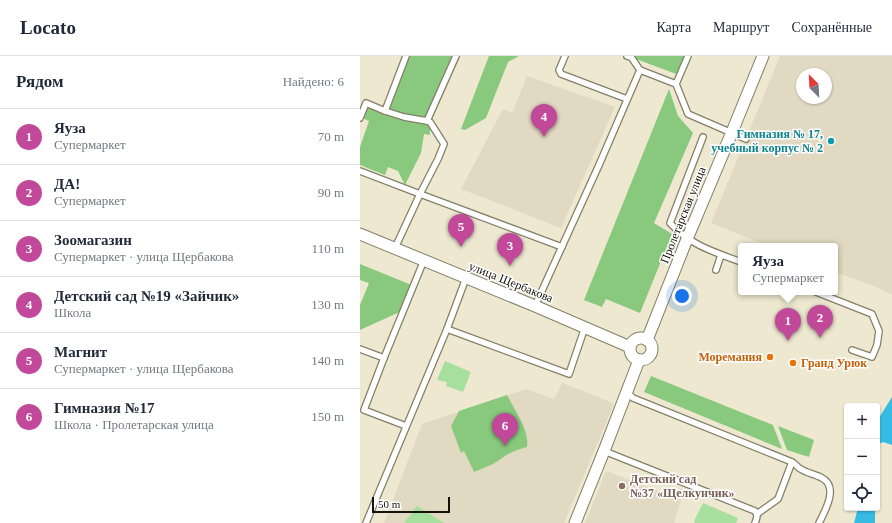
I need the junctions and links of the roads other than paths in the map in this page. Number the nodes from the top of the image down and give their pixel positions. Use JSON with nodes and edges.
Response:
{"nodes":[{"id":1,"x":406,"y":56,"type":"edge"},
{"id":2,"x":456,"y":56,"type":"edge"},
{"id":3,"x":565,"y":56,"type":"edge"},
{"id":4,"x":627,"y":56,"type":"edge"},
{"id":5,"x":688,"y":56,"type":"edge"},
{"id":6,"x":763,"y":56,"type":"edge"},
{"id":7,"x":640,"y":70,"type":"junction"},
{"id":8,"x":676,"y":84,"type":"junction"},
{"id":9,"x":627,"y":99,"type":"junction"},
{"id":10,"x":385,"y":111,"type":"junction"},
{"id":11,"x":360,"y":118,"type":"edge"},
{"id":12,"x":427,"y":121,"type":"junction"},
{"id":13,"x":732,"y":132,"type":"junction"},
{"id":14,"x":703,"y":137,"type":"dead end"},
{"id":15,"x":746,"y":139,"type":"dead end"},
{"id":16,"x":360,"y":171,"type":"edge"},
{"id":17,"x":420,"y":194,"type":"junction"},
{"id":18,"x":360,"y":234,"type":"edge"},
{"id":19,"x":687,"y":238,"type":"junction"},
{"id":20,"x":562,"y":247,"type":"junction"},
{"id":21,"x":395,"y":248,"type":"junction"},
{"id":22,"x":721,"y":255,"type":"junction"},
{"id":23,"x":424,"y":260,"type":"junction"},
{"id":24,"x":738,"y":261,"type":"edge"},
{"id":25,"x":716,"y":270,"type":"dead end"},
{"id":26,"x":466,"y":278,"type":"junction"},
{"id":27,"x":824,"y":295,"type":"edge"},
{"id":28,"x":535,"y":306,"type":"junction"},
{"id":29,"x":585,"y":327,"type":"junction"},
{"id":30,"x":447,"y":329,"type":"junction"},
{"id":31,"x":647,"y":340,"type":"junction"},
{"id":32,"x":630,"y":347,"type":"junction"},
{"id":33,"x":360,"y":349,"type":"edge"},
{"id":34,"x":852,"y":350,"type":"dead end"},
{"id":35,"x":384,"y":358,"type":"junction"},
{"id":36,"x":639,"y":360,"type":"junction"},
{"id":37,"x":627,"y":392,"type":"junction"},
{"id":38,"x":406,"y":426,"type":"junction"},
{"id":39,"x":604,"y":451,"type":"junction"},
{"id":40,"x":792,"y":462,"type":"junction"},
{"id":41,"x":757,"y":514,"type":"junction"},
{"id":42,"x":366,"y":523,"type":"edge"},
{"id":43,"x":575,"y":523,"type":"edge"},
{"id":44,"x":755,"y":523,"type":"edge"},
{"id":45,"x":820,"y":523,"type":"edge"}],
"edges":[{"from":1,"to":10,"type":"lane"},
{"from":2,"to":12,"type":"lane"},
{"from":3,"to":9,"type":"lane"},
{"from":4,"to":7,"type":"lane"},
{"from":5,"to":8,"type":"lane"},
{"from":6,"to":13,"type":"street","name":"Пролетарская улица"},
{"from":7,"to":8,"type":"lane"},
{"from":7,"to":9,"type":"lane"},
{"from":8,"to":13,"type":"lane"},
{"from":9,"to":20,"type":"lane"},
{"from":10,"to":11,"type":"lane"},
{"from":10,"to":12,"type":"lane"},
{"from":12,"to":17,"type":"lane"},
{"from":13,"to":15,"type":"lane"},
{"from":13,"to":19,"type":"street","name":"Пролетарская улица"},
{"from":14,"to":19,"type":"lane"},
{"from":16,"to":17,"type":"lane"},
{"from":17,"to":20,"type":"lane"},
{"from":17,"to":21,"type":"lane"},
{"from":18,"to":21,"type":"street","name":"улица Щербакова"},
{"from":19,"to":22,"type":"lane"},
{"from":19,"to":31,"type":"street","name":"Пролетарская улица"},
{"from":20,"to":28,"type":"lane"},
{"from":21,"to":23,"type":"street","name":"улица Щербакова"},
{"from":22,"to":24,"type":"lane"},
{"from":22,"to":25,"type":"lane"},
{"from":23,"to":26,"type":"street","name":"улица Щербакова"},
{"from":23,"to":35,"type":"lane"},
{"from":26,"to":28,"type":"street","name":"улица Щербакова"},
{"from":26,"to":30,"type":"lane"},
{"from":27,"to":34,"type":"lane"},
{"from":28,"to":29,"type":"street","name":"улица Щербакова"},
{"from":29,"to":30,"type":"lane"},
{"from":29,"to":32,"type":"street","name":"улица Щербакова"},
{"from":30,"to":38,"type":"lane"},
{"from":31,"to":32,"type":"street"},
{"from":31,"to":36,"type":"street"},
{"from":32,"to":36,"type":"street"},
{"from":33,"to":35,"type":"lane"},
{"from":35,"to":38,"type":"lane"},
{"from":36,"to":37,"type":"street"},
{"from":37,"to":39,"type":"street"},
{"from":37,"to":40,"type":"lane"},
{"from":38,"to":42,"type":"lane"},
{"from":39,"to":41,"type":"lane"},
{"from":39,"to":43,"type":"street"},
{"from":40,"to":41,"type":"lane"},
{"from":40,"to":45,"type":"lane"},
{"from":41,"to":44,"type":"lane"}]}
